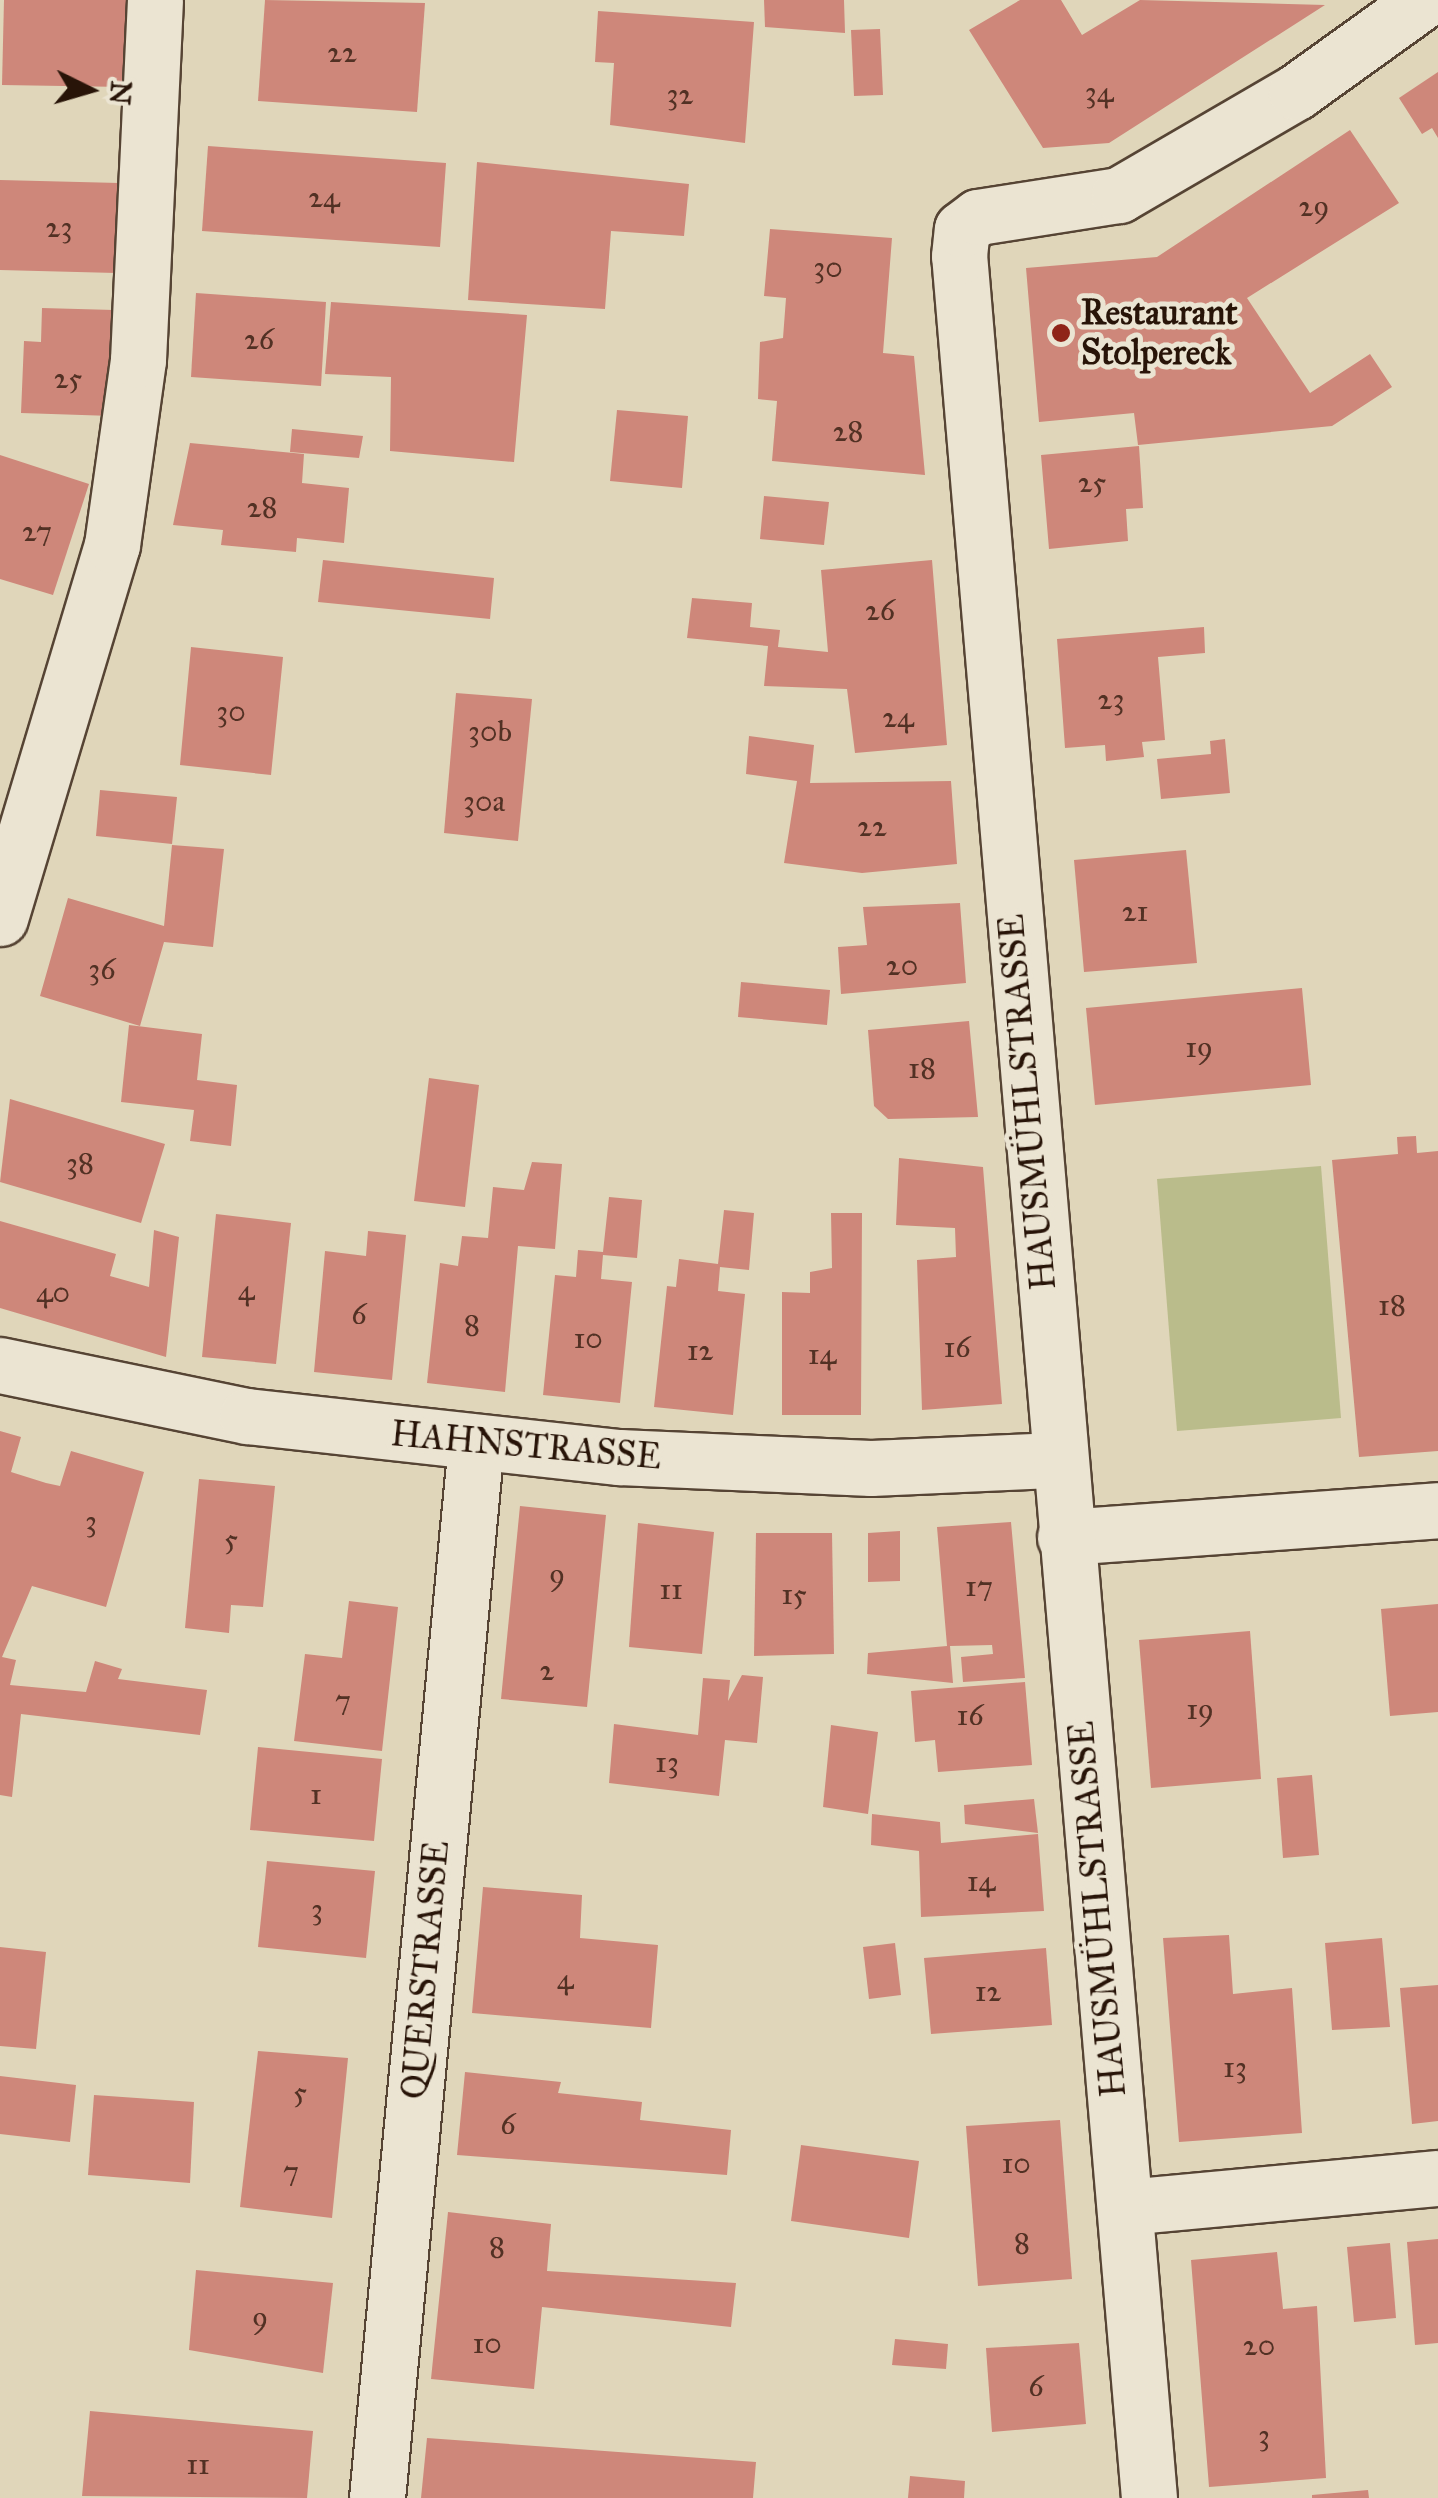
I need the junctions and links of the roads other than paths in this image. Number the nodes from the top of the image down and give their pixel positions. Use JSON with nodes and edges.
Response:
{"nodes":[{"id":1,"x":156,"y":0,"type":"edge"},
{"id":2,"x":1424,"y":0,"type":"edge"},
{"id":3,"x":0,"y":918,"type":"edge"},
{"id":4,"x":0,"y":1366,"type":"edge"},
{"id":5,"x":476,"y":1442,"type":"junction"},
{"id":6,"x":1057,"y":1460,"type":"junction"},
{"id":7,"x":1438,"y":1510,"type":"edge"},
{"id":8,"x":1065,"y":1537,"type":"junction"},
{"id":9,"x":1438,"y":2178,"type":"edge"},
{"id":10,"x":1125,"y":2207,"type":"junction"},
{"id":11,"x":377,"y":2498,"type":"edge"},
{"id":12,"x":1149,"y":2498,"type":"edge"}],
"edges":[{"from":1,"to":3,"type":"street"},
{"from":2,"to":6,"type":"street","name":"HAUSMÜHLSTRASSE"},
{"from":4,"to":5,"type":"street","name":"HAHNSTRASSE"},
{"from":5,"to":6,"type":"street","name":"HAHNSTRASSE"},
{"from":5,"to":11,"type":"street","name":"QUERSTRASSE"},
{"from":6,"to":8,"type":"street","name":"HAUSMÜHLSTRASSE"},
{"from":7,"to":8,"type":"street"},
{"from":8,"to":10,"type":"street","name":"HAUSMÜHLSTRASSE"},
{"from":9,"to":10,"type":"street"},
{"from":10,"to":12,"type":"street","name":"HAUSMÜHLSTRASSE"}]}
